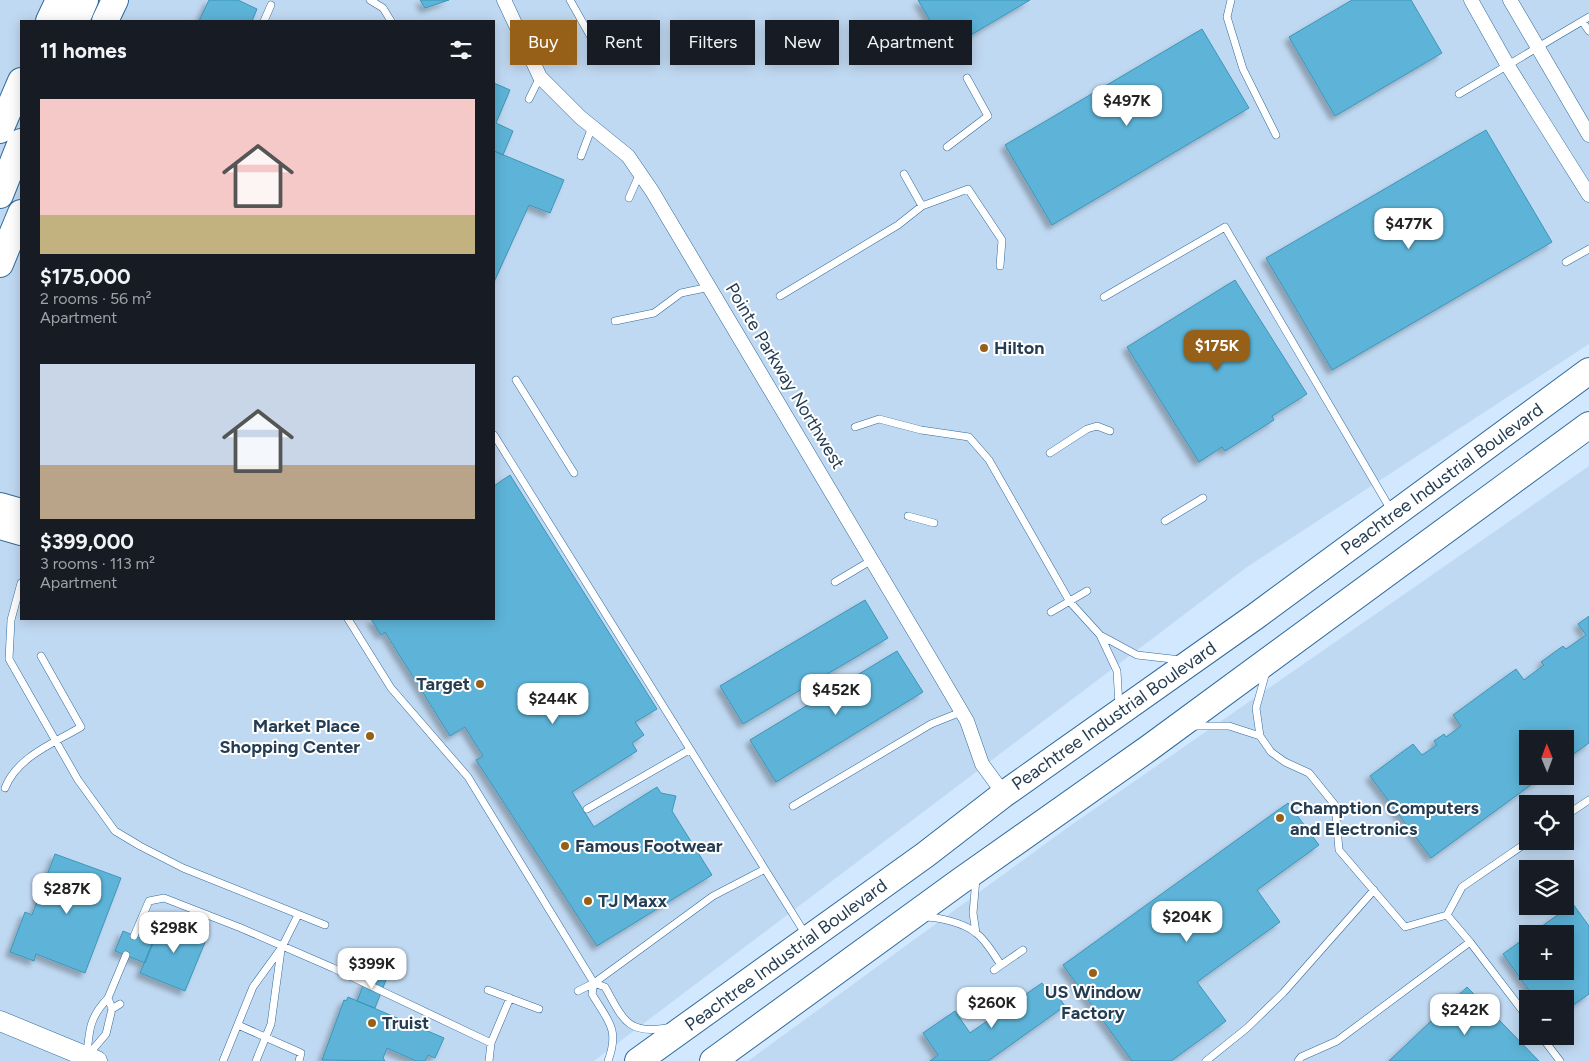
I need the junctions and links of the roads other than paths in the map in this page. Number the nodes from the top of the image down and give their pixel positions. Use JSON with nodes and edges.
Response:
{"nodes":[{"id":1,"x":59,"y":0,"type":"edge"},
{"id":2,"x":85,"y":0,"type":"edge"},
{"id":3,"x":115,"y":0,"type":"edge"},
{"id":4,"x":370,"y":0,"type":"edge"},
{"id":5,"x":504,"y":0,"type":"edge"},
{"id":6,"x":570,"y":0,"type":"edge"},
{"id":7,"x":1231,"y":0,"type":"edge"},
{"id":8,"x":1471,"y":0,"type":"edge"},
{"id":9,"x":1510,"y":0,"type":"edge"},
{"id":10,"x":271,"y":5,"type":"dead end"},
{"id":11,"x":1586,"y":19,"type":"edge"},
{"id":12,"x":49,"y":20,"type":"edge"},
{"id":13,"x":76,"y":20,"type":"edge"},
{"id":14,"x":105,"y":20,"type":"edge"},
{"id":15,"x":264,"y":20,"type":"edge"},
{"id":16,"x":390,"y":20,"type":"edge"},
{"id":17,"x":587,"y":30,"type":"edge"},
{"id":18,"x":1589,"y":32,"type":"edge"},
{"id":19,"x":1538,"y":46,"type":"junction"},
{"id":20,"x":1508,"y":66,"type":"junction"},
{"id":21,"x":540,"y":77,"type":"junction"},
{"id":22,"x":967,"y":78,"type":"dead end"},
{"id":23,"x":20,"y":84,"type":"edge"},
{"id":24,"x":1459,"y":94,"type":"dead end"},
{"id":25,"x":529,"y":99,"type":"dead end"},
{"id":26,"x":8,"y":114,"type":"edge"},
{"id":27,"x":592,"y":126,"type":"junction"},
{"id":28,"x":1276,"y":135,"type":"dead end"},
{"id":29,"x":1589,"y":135,"type":"edge"},
{"id":30,"x":20,"y":145,"type":"edge"},
{"id":31,"x":947,"y":147,"type":"dead end"},
{"id":32,"x":581,"y":156,"type":"dead end"},
{"id":33,"x":640,"y":173,"type":"junction"},
{"id":34,"x":904,"y":174,"type":"dead end"},
{"id":35,"x":0,"y":195,"type":"edge"},
{"id":36,"x":1589,"y":195,"type":"edge"},
{"id":37,"x":629,"y":198,"type":"dead end"},
{"id":38,"x":922,"y":206,"type":"junction"},
{"id":39,"x":20,"y":215,"type":"edge"},
{"id":40,"x":1589,"y":249,"type":"edge"},
{"id":41,"x":1566,"y":262,"type":"dead end"},
{"id":42,"x":0,"y":264,"type":"edge"},
{"id":43,"x":1000,"y":266,"type":"dead end"},
{"id":44,"x":710,"y":287,"type":"junction"},
{"id":45,"x":780,"y":296,"type":"dead end"},
{"id":46,"x":1104,"y":296,"type":"dead end"},
{"id":47,"x":615,"y":321,"type":"dead end"},
{"id":48,"x":1589,"y":371,"type":"edge"},
{"id":49,"x":516,"y":380,"type":"dead end"},
{"id":50,"x":1589,"y":425,"type":"edge"},
{"id":51,"x":854,"y":427,"type":"dead end"},
{"id":52,"x":1110,"y":431,"type":"dead end"},
{"id":53,"x":495,"y":436,"type":"edge"},
{"id":54,"x":1050,"y":453,"type":"dead end"},
{"id":55,"x":574,"y":473,"type":"dead end"},
{"id":56,"x":1203,"y":498,"type":"dead end"},
{"id":57,"x":0,"y":506,"type":"edge"},
{"id":58,"x":20,"y":512,"type":"edge"},
{"id":59,"x":1394,"y":514,"type":"junction"},
{"id":60,"x":908,"y":516,"type":"dead end"},
{"id":61,"x":1165,"y":521,"type":"dead end"},
{"id":62,"x":934,"y":523,"type":"dead end"},
{"id":63,"x":0,"y":526,"type":"edge"},
{"id":64,"x":20,"y":532,"type":"edge"},
{"id":65,"x":872,"y":560,"type":"junction"},
{"id":66,"x":835,"y":582,"type":"dead end"},
{"id":67,"x":20,"y":587,"type":"edge"},
{"id":68,"x":1087,"y":591,"type":"dead end"},
{"id":69,"x":1070,"y":602,"type":"junction"},
{"id":70,"x":1051,"y":612,"type":"dead end"},
{"id":71,"x":349,"y":620,"type":"edge"},
{"id":72,"x":1100,"y":635,"type":"junction"},
{"id":73,"x":41,"y":656,"type":"dead end"},
{"id":74,"x":1271,"y":658,"type":"junction"},
{"id":75,"x":1191,"y":661,"type":"junction"},
{"id":76,"x":1120,"y":711,"type":"junction"},
{"id":77,"x":961,"y":712,"type":"junction"},
{"id":78,"x":1169,"y":733,"type":"junction"},
{"id":79,"x":1260,"y":736,"type":"junction"},
{"id":80,"x":55,"y":742,"type":"junction"},
{"id":81,"x":689,"y":750,"type":"junction"},
{"id":82,"x":5,"y":788,"type":"dead end"},
{"id":83,"x":1004,"y":794,"type":"junction"},
{"id":84,"x":1589,"y":800,"type":"edge"},
{"id":85,"x":793,"y":806,"type":"dead end"},
{"id":86,"x":587,"y":809,"type":"dead end"},
{"id":87,"x":1574,"y":810,"type":"edge"},
{"id":88,"x":1519,"y":848,"type":"edge"},
{"id":89,"x":979,"y":868,"type":"junction"},
{"id":90,"x":763,"y":870,"type":"junction"},
{"id":91,"x":1374,"y":890,"type":"junction"},
{"id":92,"x":298,"y":915,"type":"junction"},
{"id":93,"x":1447,"y":915,"type":"junction"},
{"id":94,"x":910,"y":918,"type":"junction"},
{"id":95,"x":325,"y":926,"type":"dead end"},
{"id":96,"x":976,"y":933,"type":"junction"},
{"id":97,"x":134,"y":936,"type":"dead end"},
{"id":98,"x":808,"y":939,"type":"junction"},
{"id":99,"x":1470,"y":942,"type":"junction"},
{"id":100,"x":282,"y":947,"type":"junction"},
{"id":101,"x":1023,"y":950,"type":"dead end"},
{"id":102,"x":126,"y":955,"type":"dead end"},
{"id":103,"x":1001,"y":965,"type":"junction"},
{"id":104,"x":994,"y":970,"type":"dead end"},
{"id":105,"x":594,"y":984,"type":"junction"},
{"id":106,"x":488,"y":990,"type":"dead end"},
{"id":107,"x":578,"y":991,"type":"dead end"},
{"id":108,"x":108,"y":998,"type":"junction"},
{"id":109,"x":510,"y":998,"type":"junction"},
{"id":110,"x":120,"y":1004,"type":"dead end"},
{"id":111,"x":1519,"y":1006,"type":"edge"},
{"id":112,"x":112,"y":1009,"type":"junction"},
{"id":113,"x":539,"y":1009,"type":"dead end"},
{"id":114,"x":1,"y":1025,"type":"edge"},
{"id":115,"x":688,"y":1025,"type":"junction"},
{"id":116,"x":238,"y":1026,"type":"junction"},
{"id":117,"x":265,"y":1037,"type":"junction"},
{"id":118,"x":491,"y":1043,"type":"junction"},
{"id":119,"x":1548,"y":1045,"type":"edge"},
{"id":120,"x":89,"y":1060,"type":"edge"},
{"id":121,"x":223,"y":1061,"type":"edge"},
{"id":122,"x":256,"y":1061,"type":"edge"},
{"id":123,"x":299,"y":1061,"type":"edge"},
{"id":124,"x":489,"y":1061,"type":"edge"},
{"id":125,"x":608,"y":1061,"type":"edge"},
{"id":126,"x":638,"y":1061,"type":"edge"},
{"id":127,"x":712,"y":1061,"type":"edge"},
{"id":128,"x":1206,"y":1061,"type":"edge"},
{"id":129,"x":1298,"y":1061,"type":"edge"},
{"id":130,"x":1560,"y":1061,"type":"edge"}],
"edges":[{"from":1,"to":12,"type":"highway"},
{"from":2,"to":13,"type":"highway"},
{"from":3,"to":14,"type":"highway"},
{"from":4,"to":16,"type":"lane"},
{"from":5,"to":21,"type":"street","name":"Pointe Parkway Northwest"},
{"from":6,"to":17,"type":"lane"},
{"from":7,"to":28,"type":"lane"},
{"from":8,"to":20,"type":"street"},
{"from":9,"to":19,"type":"street"},
{"from":10,"to":15,"type":"lane"},
{"from":11,"to":18,"type":"lane"},
{"from":11,"to":19,"type":"lane"},
{"from":19,"to":20,"type":"lane"},
{"from":19,"to":29,"type":"street"},
{"from":20,"to":24,"type":"lane"},
{"from":20,"to":36,"type":"street"},
{"from":21,"to":25,"type":"lane"},
{"from":21,"to":27,"type":"street","name":"Pointe Parkway Northwest"},
{"from":22,"to":31,"type":"lane"},
{"from":23,"to":26,"type":"highway"},
{"from":27,"to":32,"type":"lane"},
{"from":27,"to":33,"type":"street","name":"Pointe Parkway Northwest"},
{"from":30,"to":35,"type":"highway"},
{"from":33,"to":37,"type":"lane"},
{"from":33,"to":44,"type":"street","name":"Pointe Parkway Northwest"},
{"from":34,"to":38,"type":"lane"},
{"from":38,"to":43,"type":"lane"},
{"from":38,"to":45,"type":"lane"},
{"from":39,"to":42,"type":"highway"},
{"from":40,"to":41,"type":"lane"},
{"from":44,"to":47,"type":"lane"},
{"from":44,"to":65,"type":"street","name":"Pointe Parkway Northwest"},
{"from":46,"to":59,"type":"lane"},
{"from":48,"to":59,"type":"highway","name":"Peachtree Industrial Boulevard"},
{"from":49,"to":55,"type":"lane"},
{"from":50,"to":74,"type":"highway"},
{"from":51,"to":69,"type":"lane"},
{"from":52,"to":54,"type":"lane"},
{"from":53,"to":81,"type":"lane"},
{"from":56,"to":61,"type":"lane"},
{"from":57,"to":58,"type":"highway"},
{"from":59,"to":75,"type":"highway","name":"Peachtree Industrial Boulevard"},
{"from":60,"to":62,"type":"lane"},
{"from":63,"to":64,"type":"highway"},
{"from":65,"to":66,"type":"lane"},
{"from":65,"to":77,"type":"street","name":"Pointe Parkway Northwest"},
{"from":67,"to":80,"type":"lane"},
{"from":68,"to":69,"type":"lane"},
{"from":69,"to":70,"type":"lane"},
{"from":69,"to":72,"type":"lane"},
{"from":71,"to":105,"type":"lane"},
{"from":72,"to":75,"type":"lane"},
{"from":72,"to":76,"type":"lane"},
{"from":73,"to":80,"type":"lane"},
{"from":74,"to":78,"type":"highway"},
{"from":74,"to":79,"type":"lane"},
{"from":75,"to":76,"type":"highway","name":"Peachtree Industrial Boulevard"},
{"from":76,"to":83,"type":"highway","name":"Peachtree Industrial Boulevard"},
{"from":77,"to":83,"type":"street","name":"Pointe Parkway Northwest"},
{"from":77,"to":85,"type":"lane"},
{"from":78,"to":79,"type":"lane"},
{"from":78,"to":89,"type":"highway"},
{"from":79,"to":91,"type":"lane"},
{"from":80,"to":82,"type":"lane"},
{"from":80,"to":92,"type":"lane"},
{"from":81,"to":86,"type":"lane"},
{"from":81,"to":90,"type":"lane"},
{"from":83,"to":98,"type":"highway","name":"Peachtree Industrial Boulevard"},
{"from":84,"to":87,"type":"lane"},
{"from":88,"to":93,"type":"lane"},
{"from":89,"to":94,"type":"highway"},
{"from":89,"to":96,"type":"lane"},
{"from":90,"to":98,"type":"lane"},
{"from":90,"to":105,"type":"lane"},
{"from":91,"to":93,"type":"lane"},
{"from":91,"to":128,"type":"lane"},
{"from":92,"to":95,"type":"lane"},
{"from":92,"to":100,"type":"lane"},
{"from":93,"to":99,"type":"lane"},
{"from":94,"to":96,"type":"lane"},
{"from":94,"to":127,"type":"highway"},
{"from":96,"to":103,"type":"lane"},
{"from":97,"to":100,"type":"lane"},
{"from":98,"to":115,"type":"highway","name":"Peachtree Industrial Boulevard"},
{"from":99,"to":111,"type":"lane"},
{"from":99,"to":129,"type":"lane"},
{"from":100,"to":116,"type":"lane"},
{"from":100,"to":117,"type":"lane"},
{"from":100,"to":118,"type":"lane"},
{"from":101,"to":103,"type":"lane"},
{"from":102,"to":108,"type":"lane"},
{"from":103,"to":104,"type":"lane"},
{"from":105,"to":107,"type":"lane"},
{"from":105,"to":115,"type":"lane"},
{"from":105,"to":125,"type":"lane"},
{"from":106,"to":109,"type":"lane"},
{"from":108,"to":112,"type":"lane"},
{"from":108,"to":120,"type":"lane"},
{"from":109,"to":113,"type":"lane"},
{"from":109,"to":118,"type":"lane"},
{"from":110,"to":112,"type":"lane"},
{"from":112,"to":120,"type":"lane"},
{"from":114,"to":120,"type":"main road"},
{"from":115,"to":126,"type":"highway","name":"Peachtree Industrial Boulevard"},
{"from":116,"to":117,"type":"lane"},
{"from":116,"to":121,"type":"lane"},
{"from":117,"to":122,"type":"lane"},
{"from":117,"to":123,"type":"lane"},
{"from":118,"to":124,"type":"lane"},
{"from":119,"to":130,"type":"lane"}]}
